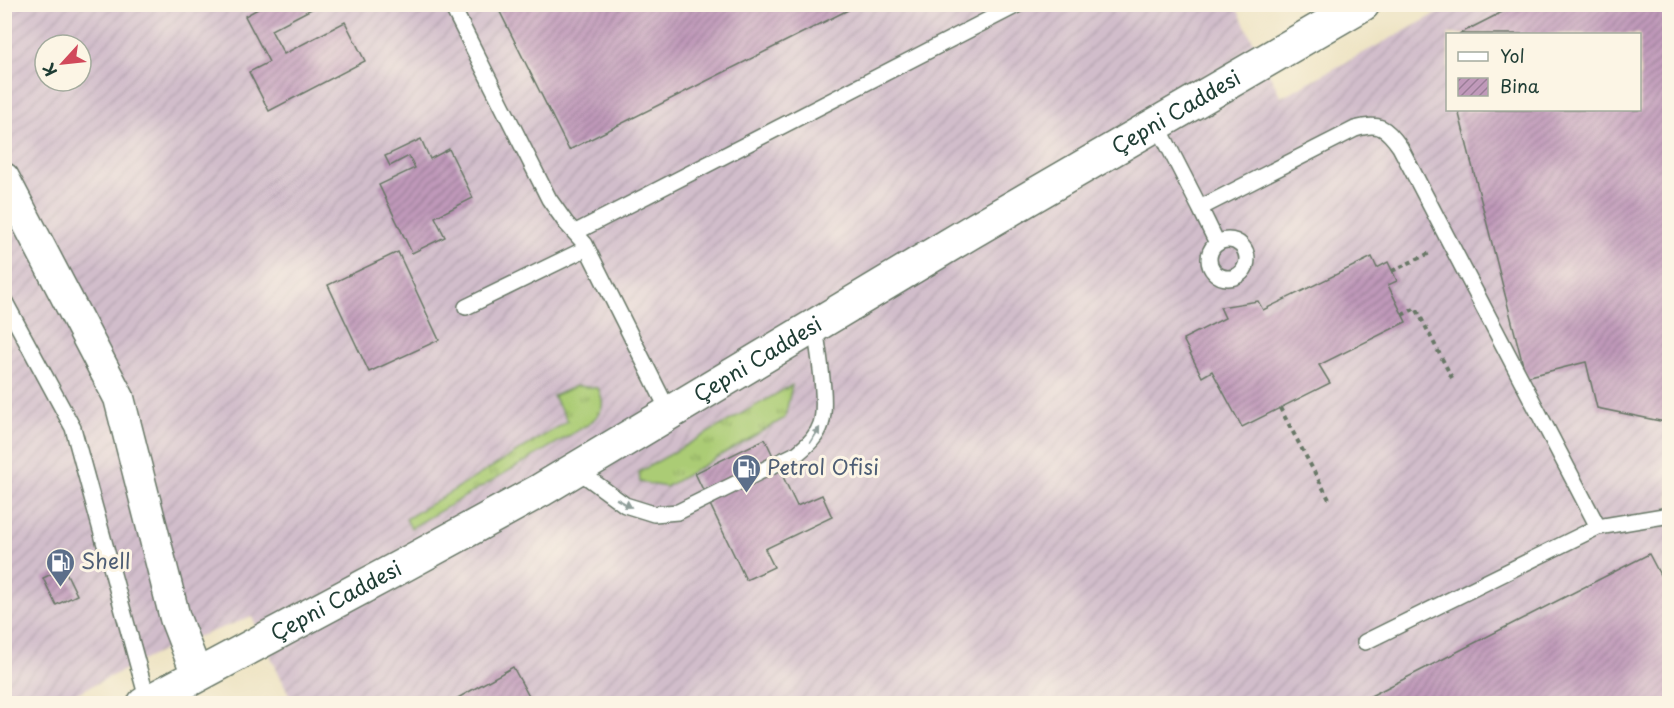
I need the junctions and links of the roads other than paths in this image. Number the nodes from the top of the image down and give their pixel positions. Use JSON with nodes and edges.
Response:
{"nodes":[{"id":1,"x":451,"y":4,"type":"edge"},
{"id":2,"x":1019,"y":4,"type":"edge"},
{"id":3,"x":1363,"y":4,"type":"edge"},
{"id":4,"x":1157,"y":124,"type":"junction"},
{"id":5,"x":4,"y":178,"type":"edge"},
{"id":6,"x":1200,"y":208,"type":"junction"},
{"id":7,"x":576,"y":232,"type":"junction"},
{"id":8,"x":1217,"y":243,"type":"dead end"},
{"id":9,"x":587,"y":248,"type":"junction"},
{"id":10,"x":4,"y":300,"type":"edge"},
{"id":11,"x":466,"y":307,"type":"dead end"},
{"id":12,"x":815,"y":326,"type":"junction"},
{"id":13,"x":669,"y":412,"type":"junction"},
{"id":14,"x":576,"y":469,"type":"junction"},
{"id":15,"x":1670,"y":514,"type":"edge"},
{"id":16,"x":1598,"y":527,"type":"junction"},
{"id":17,"x":1365,"y":642,"type":"dead end"},
{"id":18,"x":197,"y":675,"type":"junction"},
{"id":19,"x":146,"y":703,"type":"edge"}],
"edges":[{"from":1,"to":7,"type":"lane"},
{"from":2,"to":7,"type":"lane"},
{"from":3,"to":4,"type":"main road","name":"Çepni Caddesi"},
{"from":4,"to":6,"type":"lane"},
{"from":4,"to":12,"type":"main road","name":"Çepni Caddesi"},
{"from":5,"to":18,"type":"street"},
{"from":6,"to":8,"type":"lane"},
{"from":6,"to":16,"type":"lane"},
{"from":7,"to":9,"type":"lane"},
{"from":9,"to":11,"type":"lane"},
{"from":9,"to":13,"type":"lane"},
{"from":10,"to":19,"type":"lane"},
{"from":12,"to":13,"type":"main road","name":"Çepni Caddesi"},
{"from":14,"to":12,"type":"lane","one_way":true},
{"from":13,"to":14,"type":"main road","name":"Çepni Caddesi"},
{"from":14,"to":18,"type":"main road","name":"Çepni Caddesi"},
{"from":15,"to":16,"type":"lane"},
{"from":16,"to":17,"type":"lane"},
{"from":18,"to":19,"type":"main road","name":"Çepni Caddesi"}]}
